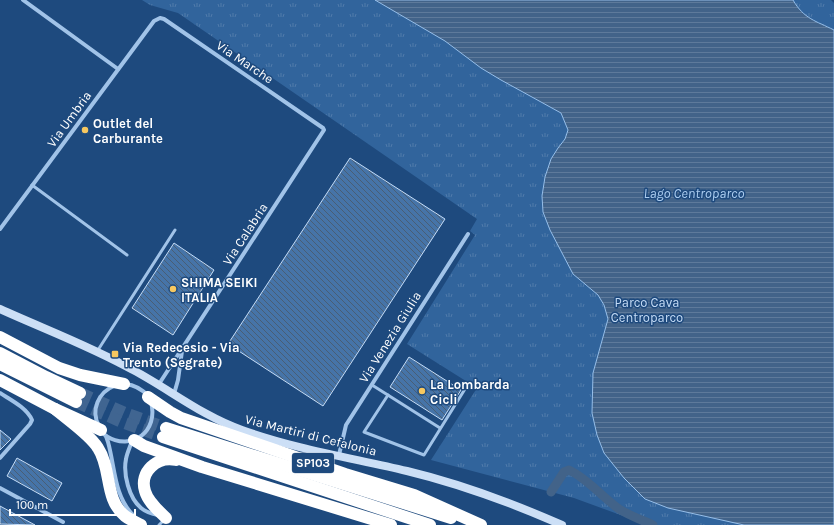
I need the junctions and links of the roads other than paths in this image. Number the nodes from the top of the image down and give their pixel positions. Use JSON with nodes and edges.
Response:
{"nodes":[{"id":1,"x":23,"y":0,"type":"edge"},
{"id":2,"x":154,"y":21,"type":"joint"},
{"id":3,"x":118,"y":68,"type":"junction"},
{"id":4,"x":324,"y":129,"type":"joint"},
{"id":5,"x":32,"y":185,"type":"junction"},
{"id":6,"x":0,"y":229,"type":"edge"},
{"id":7,"x":175,"y":230,"type":"dead end"},
{"id":8,"x":468,"y":234,"type":"dead end"},
{"id":9,"x":127,"y":255,"type":"dead end"},
{"id":10,"x":0,"y":309,"type":"edge"},
{"id":11,"x":0,"y":337,"type":"edge"},
{"id":12,"x":182,"y":349,"type":"junction"},
{"id":13,"x":97,"y":352,"type":"junction"},
{"id":14,"x":0,"y":353,"type":"edge"},
{"id":15,"x":0,"y":364,"type":"edge"},
{"id":16,"x":0,"y":380,"type":"edge"},
{"id":17,"x":124,"y":384,"type":"junction"},
{"id":18,"x":159,"y":384,"type":"junction"},
{"id":19,"x":372,"y":385,"type":"junction"},
{"id":20,"x":465,"y":389,"type":"dead end"},
{"id":21,"x":0,"y":393,"type":"edge"},
{"id":22,"x":174,"y":394,"type":"junction"},
{"id":23,"x":388,"y":395,"type":"junction"},
{"id":24,"x":148,"y":397,"type":"junction"},
{"id":25,"x":55,"y":409,"type":"junction"},
{"id":26,"x":440,"y":428,"type":"junction"},
{"id":27,"x":104,"y":433,"type":"junction"},
{"id":28,"x":133,"y":440,"type":"junction"},
{"id":29,"x":339,"y":455,"type":"junction"},
{"id":30,"x":0,"y":458,"type":"edge"},
{"id":31,"x":202,"y":467,"type":"junction"},
{"id":32,"x":0,"y":488,"type":"edge"},
{"id":33,"x":163,"y":521,"type":"edge"},
{"id":34,"x":63,"y":522,"type":"dead end"},
{"id":35,"x":141,"y":525,"type":"edge"},
{"id":36,"x":145,"y":525,"type":"edge"},
{"id":37,"x":391,"y":525,"type":"edge"},
{"id":38,"x":430,"y":525,"type":"edge"},
{"id":39,"x":472,"y":525,"type":"edge"},
{"id":40,"x":480,"y":525,"type":"edge"},
{"id":41,"x":562,"y":525,"type":"edge"}],
"edges":[{"from":1,"to":3,"type":"street"},
{"from":2,"to":3,"type":"street","name":"Via Umbria"},
{"from":2,"to":4,"type":"street","name":"Via Marche"},
{"from":3,"to":5,"type":"street","name":"Via Umbria"},
{"from":4,"to":12,"type":"street","name":"Via Calabria"},
{"from":5,"to":6,"type":"street","name":"Via Umbria"},
{"from":5,"to":9,"type":"lane"},
{"from":7,"to":13,"type":"lane"},
{"from":8,"to":19,"type":"street","name":"Via Venezia Giulia"},
{"from":10,"to":13,"type":"street","name":"Via Martiri di Cefalonia"},
{"from":11,"to":17,"type":"highway"},
{"from":12,"to":18,"type":"street","name":"Via Calabria"},
{"from":12,"to":22,"type":"street","name":"Via Calabria"},
{"from":13,"to":18,"type":"street","name":"Via Martiri di Cefalonia"},
{"from":14,"to":15,"type":"highway"},
{"from":16,"to":25,"type":"highway"},
{"from":17,"to":24,"type":"street"},
{"from":17,"to":27,"type":"street"},
{"from":18,"to":22,"type":"street","name":"Via Martiri di Cefalonia"},
{"from":19,"to":23,"type":"lane"},
{"from":19,"to":29,"type":"street","name":"Via Venezia Giulia"},
{"from":20,"to":26,"type":"lane"},
{"from":21,"to":30,"type":"street"},
{"from":22,"to":29,"type":"street","name":"Via Martiri di Cefalonia"},
{"from":23,"to":26,"type":"lane"},
{"from":23,"to":26,"type":"lane"},
{"from":24,"to":28,"type":"street"},
{"from":24,"to":40,"type":"highway","number":"SP103"},
{"from":25,"to":27,"type":"highway"},
{"from":25,"to":35,"type":"highway"},
{"from":27,"to":28,"type":"street"},
{"from":27,"to":36,"type":"street"},
{"from":28,"to":31,"type":"highway"},
{"from":28,"to":33,"type":"street"},
{"from":29,"to":41,"type":"street","name":"Via Martiri di Cefalonia"},
{"from":31,"to":33,"type":"highway"},
{"from":31,"to":37,"type":"highway"},
{"from":32,"to":34,"type":"street"},
{"from":38,"to":39,"type":"highway","number":"SP103"}]}
